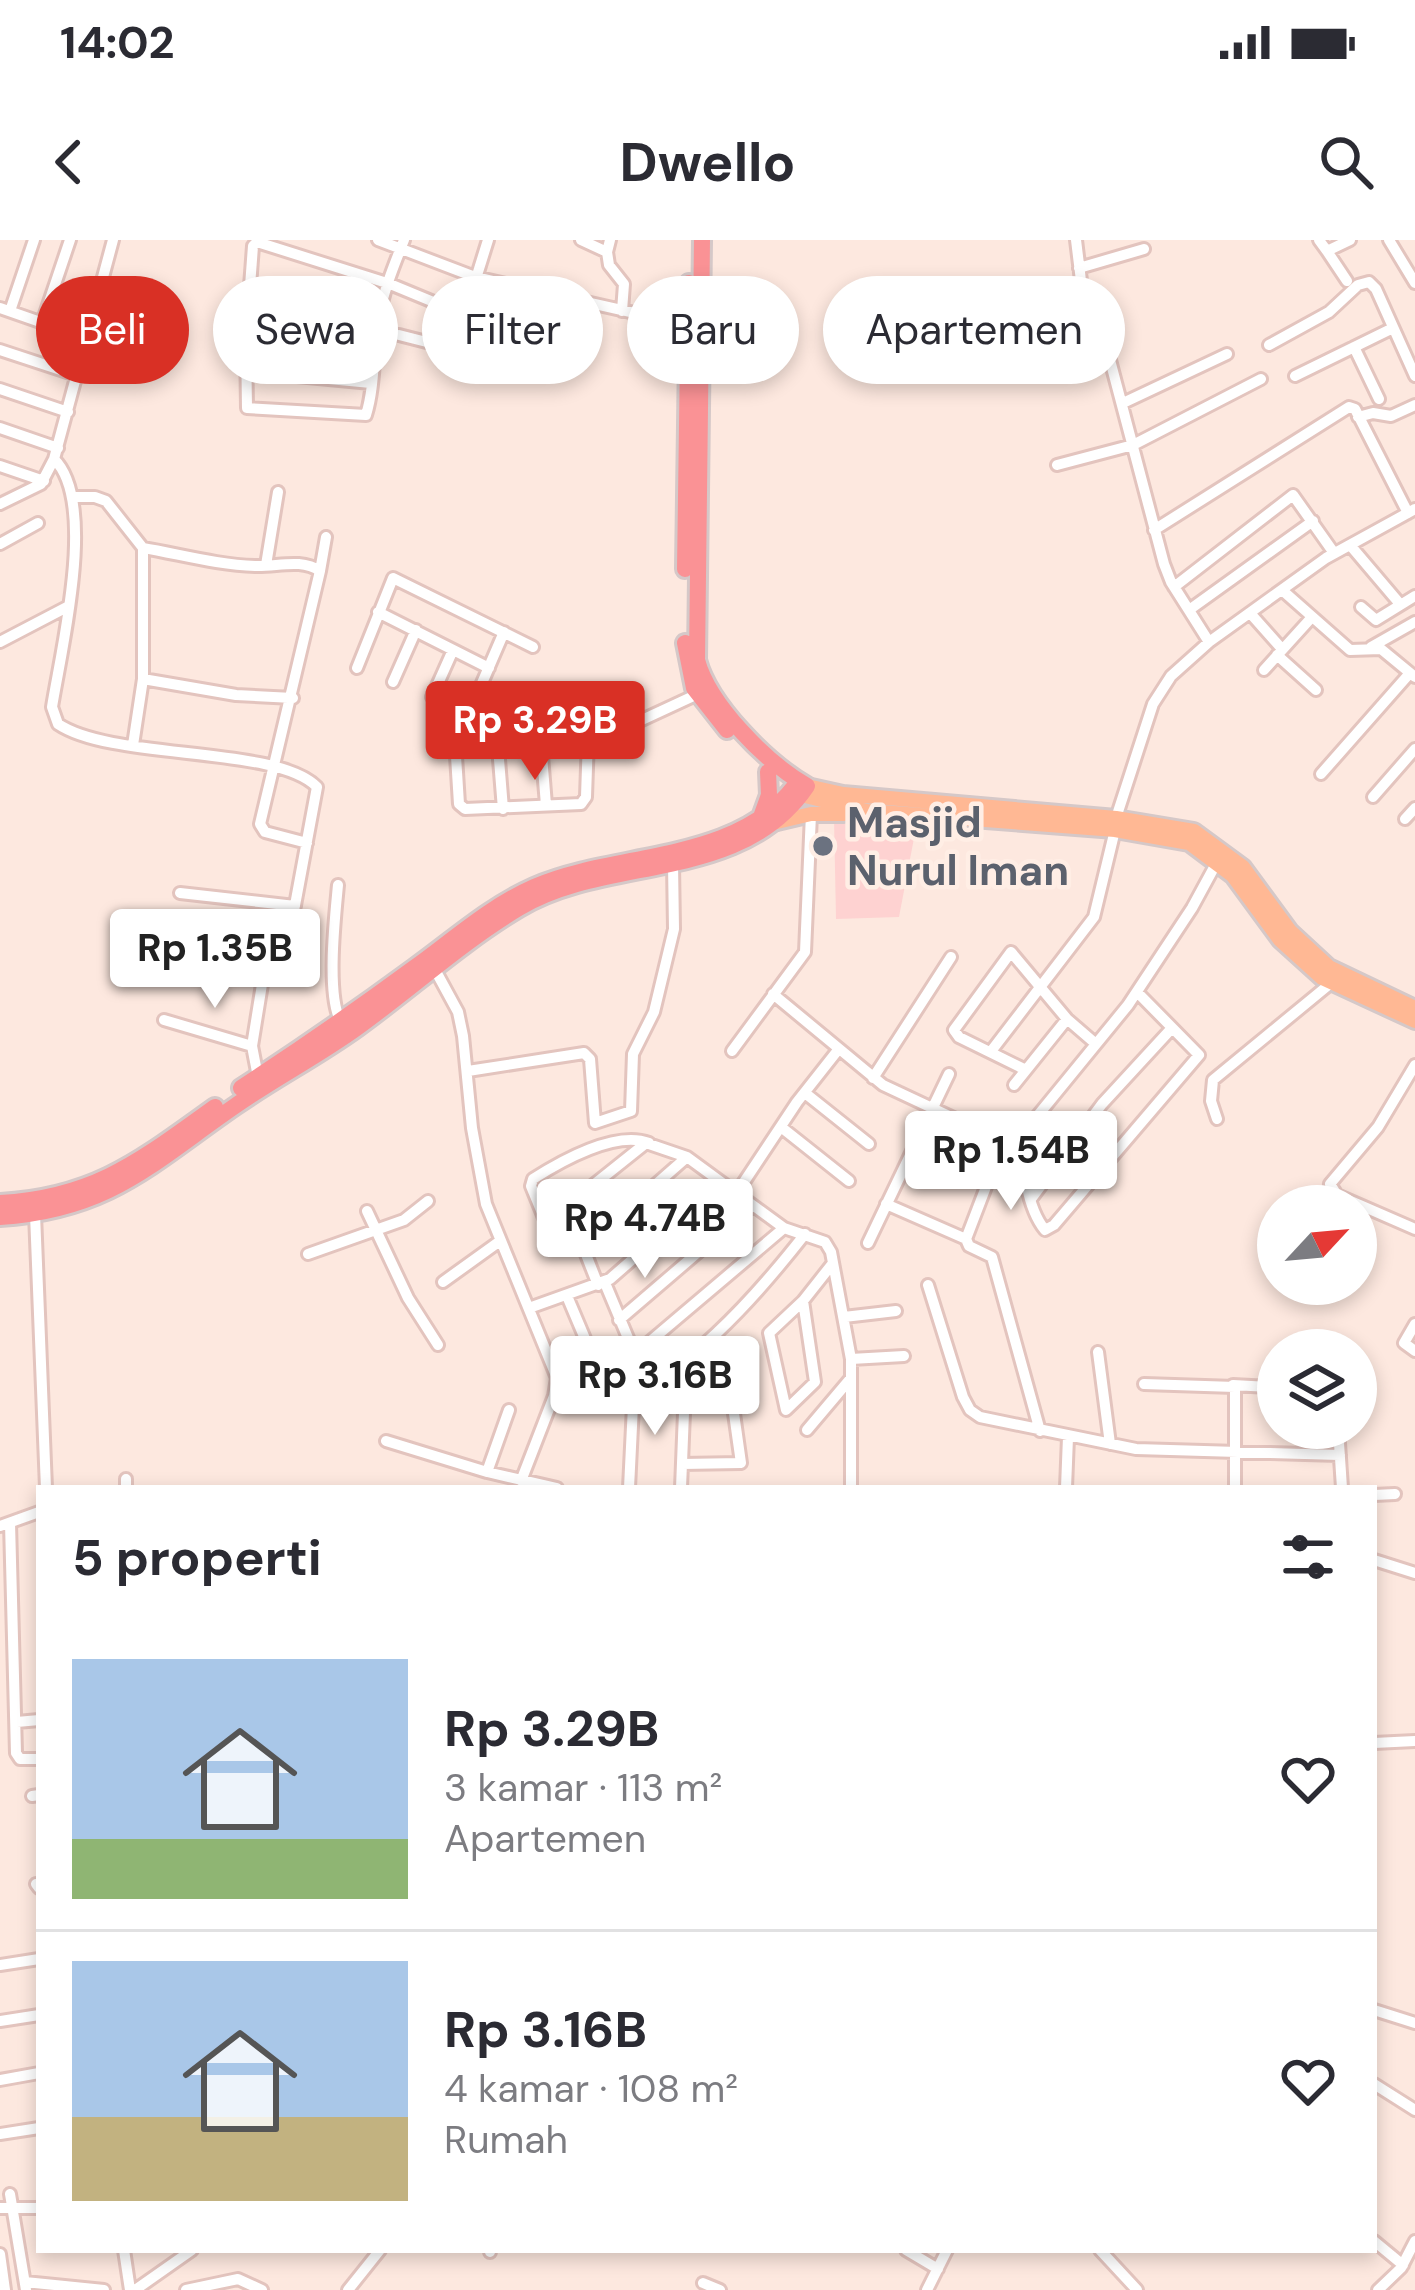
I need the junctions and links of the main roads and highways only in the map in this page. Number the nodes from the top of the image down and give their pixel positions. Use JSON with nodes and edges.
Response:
{"nodes":[{"id":1,"x":691,"y":240,"type":"edge"},
{"id":2,"x":702,"y":240,"type":"edge"},
{"id":3,"x":692,"y":521,"type":"junction"},
{"id":4,"x":703,"y":692,"type":"junction"},
{"id":5,"x":768,"y":772,"type":"junction"},
{"id":6,"x":800,"y":788,"type":"junction"},
{"id":7,"x":867,"y":811,"type":"junction"},
{"id":8,"x":1026,"y":816,"type":"junction"},
{"id":9,"x":769,"y":820,"type":"junction"},
{"id":10,"x":1116,"y":824,"type":"junction"},
{"id":11,"x":431,"y":963,"type":"junction"},
{"id":12,"x":1415,"y":1008,"type":"edge"},
{"id":13,"x":1415,"y":1021,"type":"edge"},
{"id":14,"x":0,"y":1203,"type":"edge"},
{"id":15,"x":0,"y":1216,"type":"edge"}],
"edges":[{"from":1,"to":3,"type":"highway"},
{"from":2,"to":3,"type":"highway"},
{"from":3,"to":4,"type":"highway"},
{"from":4,"to":5,"type":"highway"},
{"from":4,"to":6,"type":"highway"},
{"from":5,"to":6,"type":"highway"},
{"from":5,"to":9,"type":"highway"},
{"from":6,"to":7,"type":"main road"},
{"from":6,"to":8,"type":"main road"},
{"from":6,"to":9,"type":"highway"},
{"from":7,"to":8,"type":"main road"},
{"from":7,"to":9,"type":"main road"},
{"from":8,"to":10,"type":"main road"},
{"from":9,"to":11,"type":"highway"},
{"from":9,"to":11,"type":"highway"},
{"from":10,"to":12,"type":"main road"},
{"from":10,"to":13,"type":"main road"},
{"from":11,"to":14,"type":"highway"},
{"from":11,"to":15,"type":"highway"}]}
